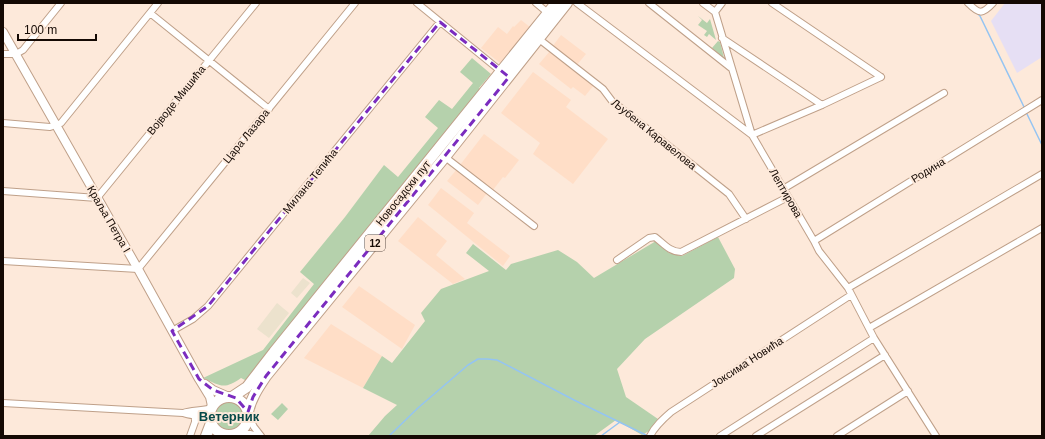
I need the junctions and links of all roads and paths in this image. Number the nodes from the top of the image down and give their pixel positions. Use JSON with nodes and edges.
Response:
{"nodes":[{"id":1,"x":61,"y":3,"type":"edge"},
{"id":2,"x":158,"y":3,"type":"edge"},
{"id":3,"x":256,"y":3,"type":"edge"},
{"id":4,"x":355,"y":3,"type":"edge"},
{"id":5,"x":417,"y":3,"type":"edge"},
{"id":6,"x":536,"y":3,"type":"edge"},
{"id":7,"x":556,"y":3,"type":"edge"},
{"id":8,"x":567,"y":3,"type":"edge"},
{"id":9,"x":577,"y":3,"type":"edge"},
{"id":10,"x":649,"y":3,"type":"edge"},
{"id":11,"x":703,"y":3,"type":"edge"},
{"id":12,"x":722,"y":3,"type":"edge"},
{"id":13,"x":772,"y":3,"type":"edge"},
{"id":14,"x":968,"y":3,"type":"edge"},
{"id":15,"x":993,"y":3,"type":"edge"},
{"id":16,"x":715,"y":12,"type":"junction"},
{"id":17,"x":150,"y":13,"type":"junction"},
{"id":18,"x":548,"y":13,"type":"junction"},
{"id":19,"x":440,"y":22,"type":"junction"},
{"id":20,"x":3,"y":32,"type":"edge"},
{"id":21,"x":722,"y":38,"type":"junction"},
{"id":22,"x":539,"y":39,"type":"junction"},
{"id":23,"x":3,"y":54,"type":"edge"},
{"id":24,"x":16,"y":54,"type":"junction"},
{"id":25,"x":208,"y":61,"type":"junction"},
{"id":26,"x":731,"y":68,"type":"junction"},
{"id":27,"x":505,"y":74,"type":"junction"},
{"id":28,"x":944,"y":93,"type":"dead end"},
{"id":29,"x":1042,"y":100,"type":"edge"},
{"id":30,"x":822,"y":105,"type":"junction"},
{"id":31,"x":269,"y":109,"type":"junction"},
{"id":32,"x":3,"y":123,"type":"edge"},
{"id":33,"x":56,"y":125,"type":"junction"},
{"id":34,"x":752,"y":135,"type":"junction"},
{"id":35,"x":445,"y":156,"type":"junction"},
{"id":36,"x":1042,"y":174,"type":"edge"},
{"id":37,"x":783,"y":189,"type":"junction"},
{"id":38,"x":3,"y":191,"type":"edge"},
{"id":39,"x":788,"y":197,"type":"junction"},
{"id":40,"x":97,"y":198,"type":"junction"},
{"id":41,"x":746,"y":219,"type":"junction"},
{"id":42,"x":534,"y":226,"type":"dead end"},
{"id":43,"x":1042,"y":228,"type":"edge"},
{"id":44,"x":814,"y":241,"type":"junction"},
{"id":45,"x":617,"y":260,"type":"dead end"},
{"id":46,"x":3,"y":261,"type":"edge"},
{"id":47,"x":138,"y":269,"type":"junction"},
{"id":48,"x":848,"y":288,"type":"junction"},
{"id":49,"x":851,"y":295,"type":"junction"},
{"id":50,"x":869,"y":328,"type":"junction"},
{"id":51,"x":172,"y":331,"type":"junction"},
{"id":52,"x":874,"y":338,"type":"junction"},
{"id":53,"x":885,"y":355,"type":"junction"},
{"id":54,"x":199,"y":379,"type":"junction"},
{"id":55,"x":908,"y":391,"type":"junction"},
{"id":56,"x":231,"y":397,"type":"junction"},
{"id":57,"x":3,"y":403,"type":"edge"},
{"id":58,"x":212,"y":407,"type":"junction"},
{"id":59,"x":183,"y":413,"type":"junction"},
{"id":60,"x":248,"y":414,"type":"junction"},
{"id":61,"x":196,"y":416,"type":"junction"},
{"id":62,"x":210,"y":421,"type":"junction"},
{"id":63,"x":231,"y":435,"type":"edge"},
{"id":64,"x":650,"y":435,"type":"edge"},
{"id":65,"x":190,"y":436,"type":"edge"},
{"id":66,"x":206,"y":436,"type":"edge"},
{"id":67,"x":257,"y":436,"type":"edge"},
{"id":68,"x":261,"y":436,"type":"edge"},
{"id":69,"x":720,"y":436,"type":"edge"},
{"id":70,"x":756,"y":436,"type":"edge"},
{"id":71,"x":837,"y":436,"type":"edge"},
{"id":72,"x":935,"y":436,"type":"edge"}],
"edges":[{"from":1,"to":24,"type":"street"},
{"from":2,"to":17,"type":"street"},
{"from":3,"to":25,"type":"street","name":"Војводе Мишића"},
{"from":4,"to":31,"type":"street","name":"Цара Лазара"},
{"from":5,"to":19,"type":"street"},
{"from":6,"to":18,"type":"street"},
{"from":7,"to":18,"type":"main road","name":"Новосадски пут","number":"12"},
{"from":8,"to":22,"type":"main road","name":"Новосадски пут","number":"12"},
{"from":9,"to":34,"type":"street","name":"Лептирова"},
{"from":10,"to":26,"type":"street"},
{"from":11,"to":16,"type":"street"},
{"from":12,"to":16,"type":"street"},
{"from":13,"to":30,"type":"street"},
{"from":14,"to":15,"type":"street"},
{"from":16,"to":21,"type":"street"},
{"from":17,"to":25,"type":"street"},
{"from":17,"to":33,"type":"street"},
{"from":18,"to":27,"type":"main road","name":"Новосадски пут","number":"12"},
{"from":19,"to":27,"type":"street"},
{"from":19,"to":51,"type":"street","name":"Милана Тепића"},
{"from":20,"to":24,"type":"street","name":"Краља Петра I"},
{"from":21,"to":26,"type":"street"},
{"from":21,"to":30,"type":"street"},
{"from":22,"to":27,"type":"main road","name":"Новосадски пут","number":"12"},
{"from":22,"to":41,"type":"street","name":"Љубена Каравелова"},
{"from":23,"to":24,"type":"street"},
{"from":24,"to":33,"type":"street","name":"Краља Петра I"},
{"from":25,"to":31,"type":"street"},
{"from":25,"to":40,"type":"street","name":"Војводе Мишића"},
{"from":26,"to":34,"type":"street"},
{"from":27,"to":35,"type":"main road","name":"Новосадски пут","number":"12"},
{"from":27,"to":56,"type":"main road","name":"Новосадски пут","number":"12"},
{"from":28,"to":37,"type":"street"},
{"from":29,"to":44,"type":"street","name":"Родина"},
{"from":30,"to":34,"type":"street"},
{"from":31,"to":47,"type":"street","name":"Цара Лазара"},
{"from":32,"to":33,"type":"street"},
{"from":33,"to":40,"type":"street","name":"Краља Петра I"},
{"from":34,"to":37,"type":"street","name":"Лептирова"},
{"from":35,"to":42,"type":"street","name":"Новосадски пут"},
{"from":35,"to":60,"type":"main road","name":"Новосадски пут","number":"12"},
{"from":36,"to":48,"type":"street"},
{"from":37,"to":39,"type":"street","name":"Лептирова"},
{"from":38,"to":40,"type":"street"},
{"from":39,"to":41,"type":"street"},
{"from":39,"to":44,"type":"street","name":"Лептирова"},
{"from":40,"to":47,"type":"street","name":"Краља Петра I"},
{"from":41,"to":45,"type":"street"},
{"from":43,"to":50,"type":"street"},
{"from":44,"to":48,"type":"street","name":"Лептирова"},
{"from":46,"to":47,"type":"street"},
{"from":47,"to":51,"type":"street","name":"Краља Петра I"},
{"from":48,"to":49,"type":"street","name":"Лептирова"},
{"from":49,"to":50,"type":"street","name":"Лептирова"},
{"from":49,"to":64,"type":"street","name":"Јоксима Новића"},
{"from":50,"to":52,"type":"street","name":"Лептирова"},
{"from":51,"to":54,"type":"street","name":"Краља Петра I"},
{"from":52,"to":53,"type":"street","name":"Лептирова"},
{"from":52,"to":69,"type":"street"},
{"from":53,"to":55,"type":"street","name":"Лептирова"},
{"from":53,"to":70,"type":"street"},
{"from":54,"to":56,"type":"street"},
{"from":54,"to":58,"type":"street","name":"Краља Петра I"},
{"from":55,"to":71,"type":"street"},
{"from":55,"to":72,"type":"street","name":"Лептирова"},
{"from":56,"to":58,"type":"main road","number":"12"},
{"from":56,"to":60,"type":"main road"},
{"from":57,"to":59,"type":"street"},
{"from":58,"to":59,"type":"street"},
{"from":58,"to":62,"type":"main road"},
{"from":59,"to":61,"type":"street"},
{"from":60,"to":63,"type":"main road","number":"12"},
{"from":60,"to":68,"type":"street"},
{"from":61,"to":62,"type":"street"},
{"from":61,"to":65,"type":"street"},
{"from":62,"to":63,"type":"main road"},
{"from":62,"to":66,"type":"main road"},
{"from":63,"to":67,"type":"street"}]}
